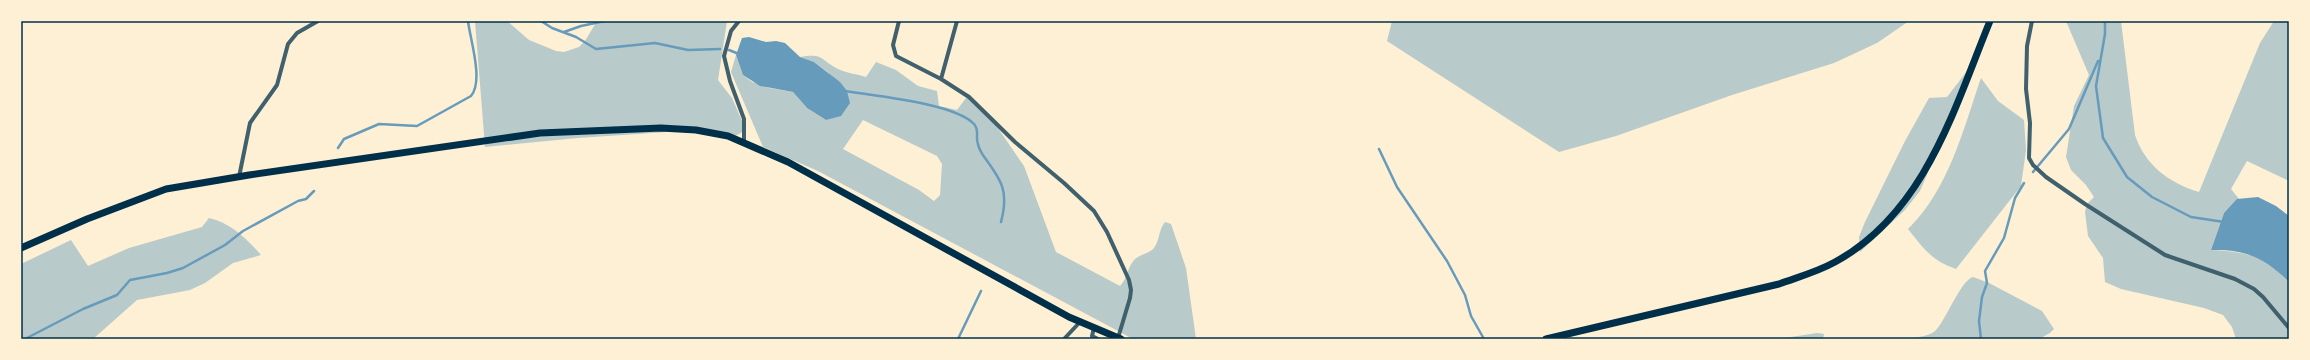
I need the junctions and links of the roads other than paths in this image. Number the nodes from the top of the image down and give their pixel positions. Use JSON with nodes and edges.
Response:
{"nodes":[{"id":1,"x":318,"y":21,"type":"edge"},
{"id":2,"x":739,"y":21,"type":"edge"},
{"id":3,"x":899,"y":21,"type":"edge"},
{"id":4,"x":957,"y":21,"type":"edge"},
{"id":5,"x":1990,"y":21,"type":"edge"},
{"id":6,"x":2032,"y":21,"type":"edge"},
{"id":7,"x":941,"y":79,"type":"junction"},
{"id":8,"x":744,"y":143,"type":"junction"},
{"id":9,"x":239,"y":176,"type":"junction"},
{"id":10,"x":21,"y":248,"type":"edge"},
{"id":11,"x":1080,"y":322,"type":"junction"},
{"id":12,"x":1094,"y":328,"type":"junction"},
{"id":13,"x":2289,"y":328,"type":"edge"},
{"id":14,"x":1108,"y":336,"type":"edge"},
{"id":15,"x":1120,"y":338,"type":"edge"},
{"id":16,"x":1064,"y":339,"type":"edge"},
{"id":17,"x":1098,"y":339,"type":"edge"},
{"id":18,"x":1546,"y":339,"type":"edge"}],
"edges":[{"from":1,"to":9,"type":"street"},
{"from":2,"to":8,"type":"street"},
{"from":3,"to":7,"type":"street"},
{"from":4,"to":7,"type":"street"},
{"from":5,"to":18,"type":"highway"},
{"from":6,"to":13,"type":"street"},
{"from":7,"to":15,"type":"street"},
{"from":8,"to":9,"type":"highway"},
{"from":8,"to":11,"type":"highway"},
{"from":9,"to":10,"type":"highway"},
{"from":11,"to":12,"type":"highway"},
{"from":11,"to":16,"type":"street"},
{"from":12,"to":14,"type":"highway"},
{"from":12,"to":17,"type":"street"},
{"from":14,"to":15,"type":"highway"}]}
